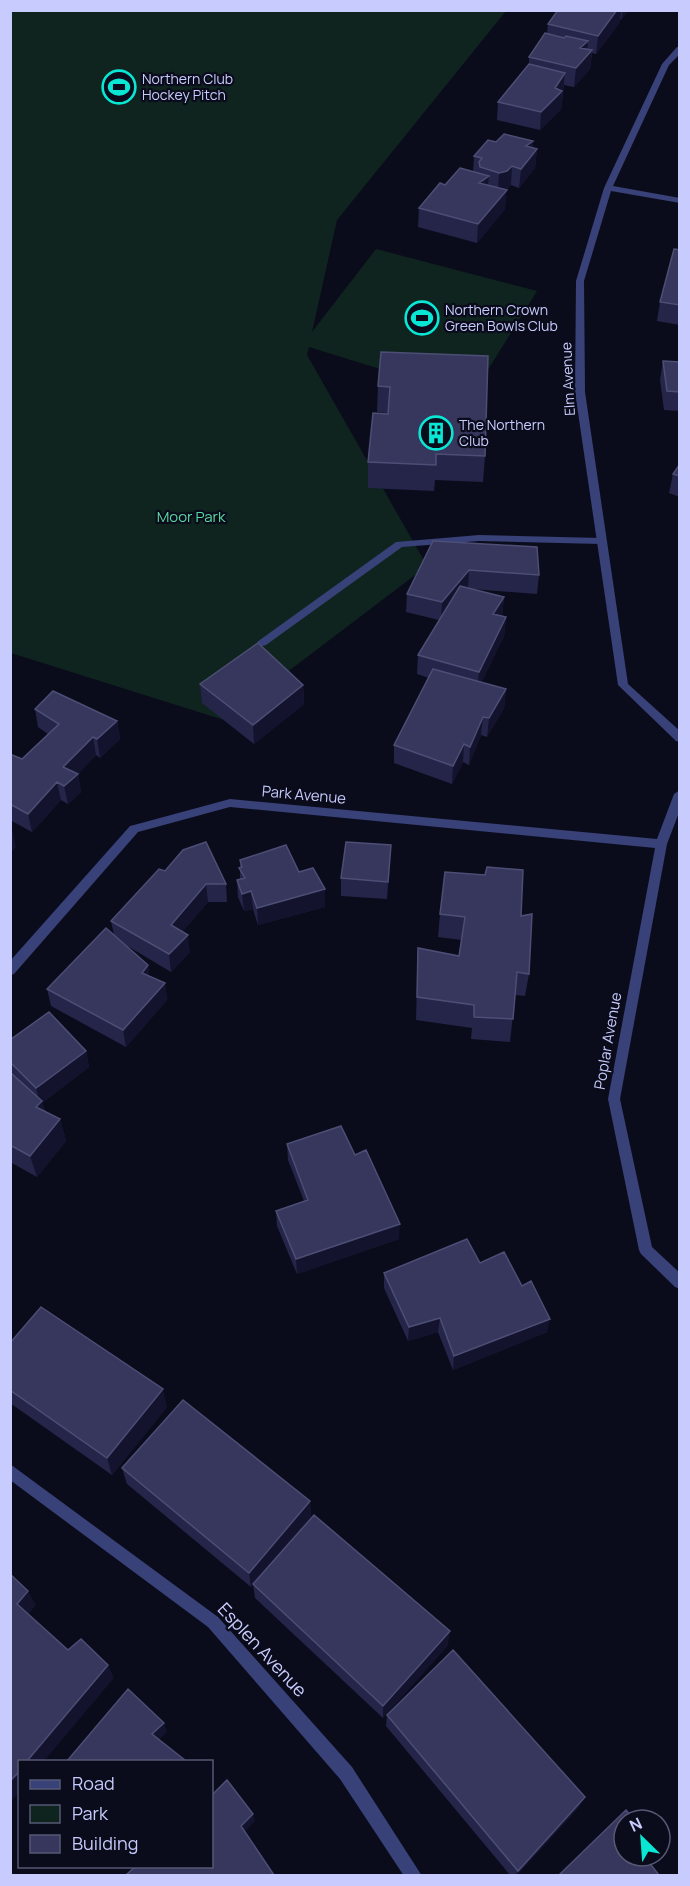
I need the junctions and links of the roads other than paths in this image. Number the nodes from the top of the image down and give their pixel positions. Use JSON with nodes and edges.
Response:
{"nodes":[{"id":1,"x":680,"y":49,"type":"edge"},
{"id":2,"x":608,"y":188,"type":"junction"},
{"id":3,"x":680,"y":201,"type":"edge"},
{"id":4,"x":602,"y":541,"type":"junction"},
{"id":5,"x":262,"y":642,"type":"dead end"},
{"id":6,"x":680,"y":738,"type":"edge"},
{"id":7,"x":680,"y":794,"type":"edge"},
{"id":8,"x":661,"y":844,"type":"junction"},
{"id":9,"x":10,"y":970,"type":"edge"},
{"id":10,"x":680,"y":1283,"type":"edge"},
{"id":11,"x":10,"y":1471,"type":"edge"},
{"id":12,"x":414,"y":1875,"type":"edge"}],
"edges":[{"from":1,"to":2,"type":"street","name":"Elm Avenue"},
{"from":2,"to":3,"type":"street"},
{"from":2,"to":4,"type":"street","name":"Elm Avenue"},
{"from":4,"to":5,"type":"street"},
{"from":4,"to":6,"type":"street","name":"Elm Avenue"},
{"from":7,"to":8,"type":"street","name":"Poplar Avenue"},
{"from":8,"to":9,"type":"street","name":"Park Avenue"},
{"from":8,"to":10,"type":"street","name":"Poplar Avenue"},
{"from":11,"to":12,"type":"street","name":"Esplen Avenue"}]}
